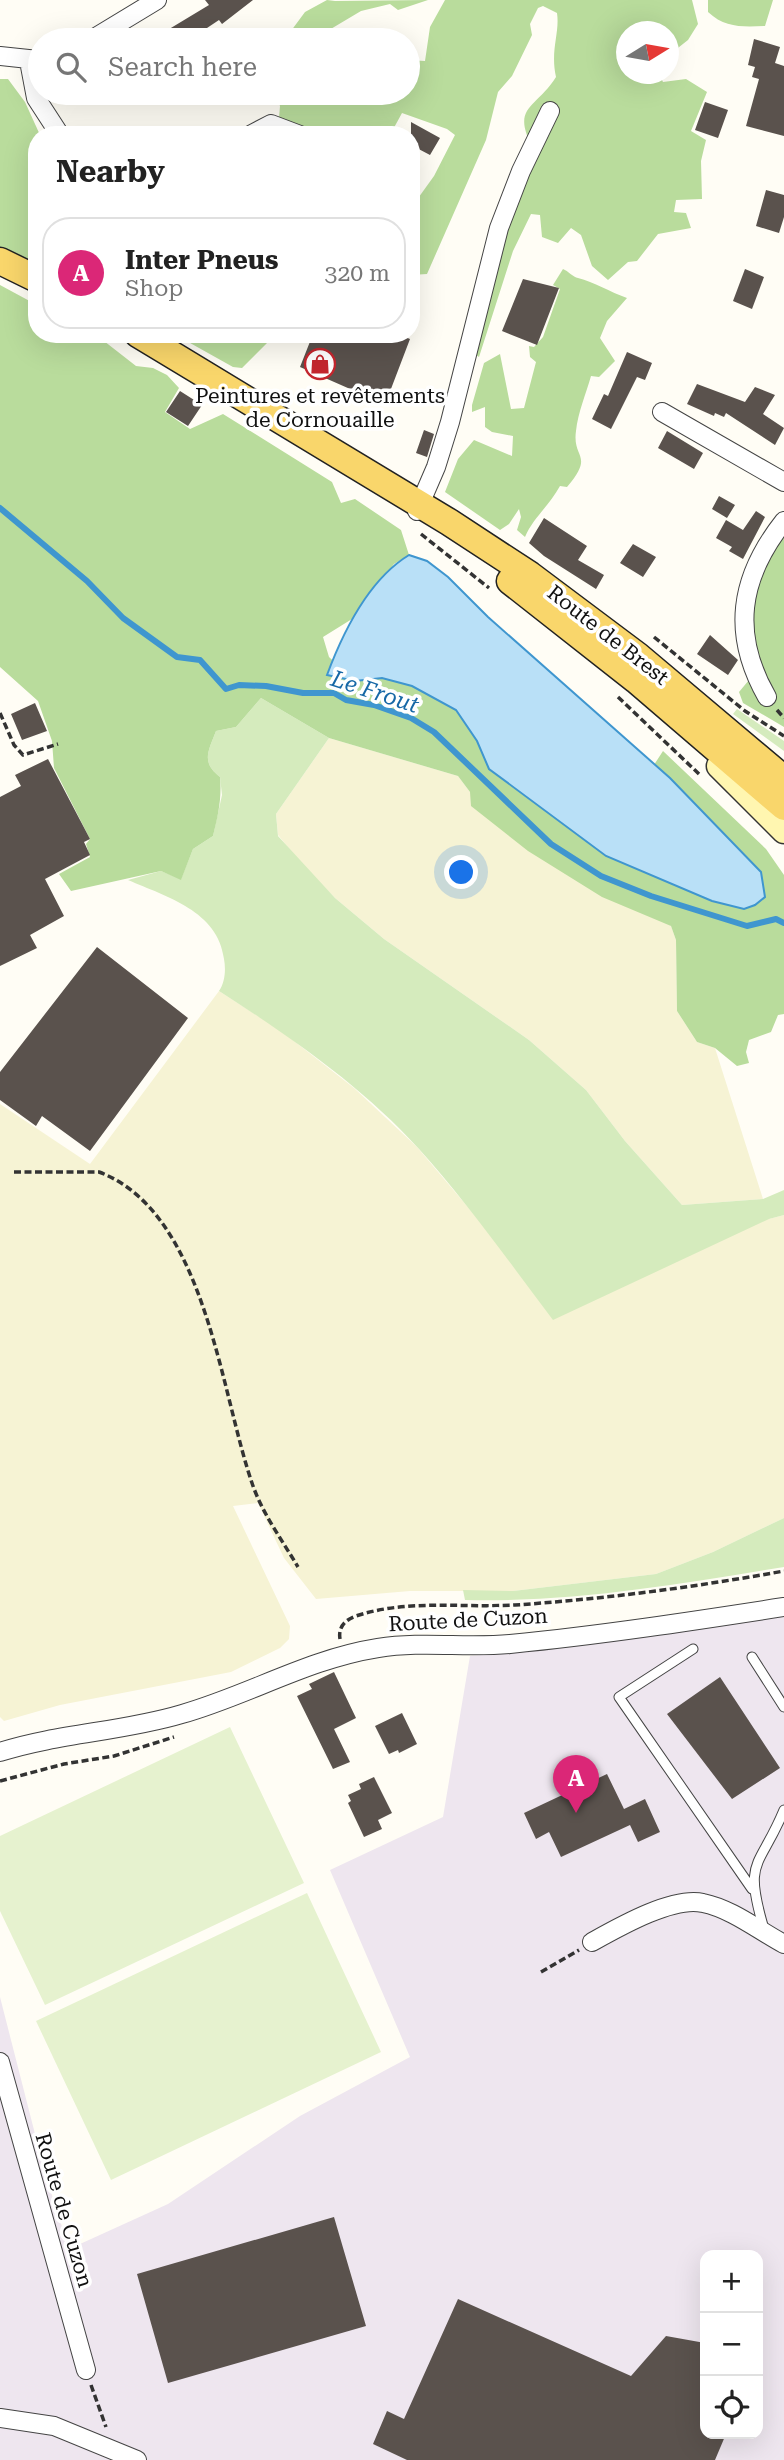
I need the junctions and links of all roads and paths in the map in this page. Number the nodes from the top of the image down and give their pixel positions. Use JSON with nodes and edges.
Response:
{"nodes":[{"id":1,"x":157,"y":0,"type":"edge"},
{"id":2,"x":111,"y":28,"type":"edge"},
{"id":3,"x":0,"y":56,"type":"edge"},
{"id":4,"x":28,"y":59,"type":"edge"},
{"id":5,"x":41,"y":105,"type":"edge"},
{"id":6,"x":550,"y":111,"type":"dead end"},
{"id":7,"x":54,"y":126,"type":"edge"},
{"id":8,"x":0,"y":261,"type":"edge"},
{"id":9,"x":28,"y":274,"type":"edge"},
{"id":10,"x":153,"y":343,"type":"edge"},
{"id":11,"x":662,"y":412,"type":"dead end"},
{"id":12,"x":784,"y":482,"type":"edge"},
{"id":13,"x":418,"y":515,"type":"junction"},
{"id":14,"x":784,"y":522,"type":"edge"},
{"id":15,"x":493,"y":591,"type":"dead end"},
{"id":16,"x":598,"y":650,"type":"junction"},
{"id":17,"x":609,"y":690,"type":"dead end"},
{"id":18,"x":767,"y":697,"type":"dead end"},
{"id":19,"x":0,"y":713,"type":"edge"},
{"id":20,"x":58,"y":744,"type":"dead end"},
{"id":21,"x":687,"y":762,"type":"dead end"},
{"id":22,"x":784,"y":779,"type":"edge"},
{"id":23,"x":784,"y":807,"type":"edge"},
{"id":24,"x":784,"y":831,"type":"edge"},
{"id":25,"x":14,"y":1172,"type":"dead end"},
{"id":26,"x":298,"y":1567,"type":"dead end"},
{"id":27,"x":784,"y":1571,"type":"edge"},
{"id":28,"x":784,"y":1607,"type":"edge"},
{"id":29,"x":693,"y":1649,"type":"dead end"},
{"id":30,"x":343,"y":1655,"type":"junction"},
{"id":31,"x":752,"y":1657,"type":"dead end"},
{"id":32,"x":784,"y":1707,"type":"edge"},
{"id":33,"x":186,"y":1733,"type":"dead end"},
{"id":34,"x":0,"y":1752,"type":"edge"},
{"id":35,"x":0,"y":1780,"type":"edge"},
{"id":36,"x":784,"y":1810,"type":"edge"},
{"id":37,"x":752,"y":1889,"type":"junction"},
{"id":38,"x":765,"y":1934,"type":"junction"},
{"id":39,"x":592,"y":1942,"type":"joint"},
{"id":40,"x":784,"y":1944,"type":"edge"},
{"id":41,"x":541,"y":1972,"type":"dead end"},
{"id":42,"x":0,"y":2062,"type":"edge"},
{"id":43,"x":86,"y":2370,"type":"joint"},
{"id":44,"x":0,"y":2418,"type":"edge"},
{"id":45,"x":113,"y":2450,"type":"junction"},
{"id":46,"x":136,"y":2460,"type":"edge"}],
"edges":[{"from":1,"to":2,"type":"street"},
{"from":3,"to":4,"type":"street"},
{"from":5,"to":7,"type":"street"},
{"from":6,"to":13,"type":"street"},
{"from":8,"to":9,"type":"main road"},
{"from":10,"to":13,"type":"main road","name":"Route de Brest"},
{"from":11,"to":12,"type":"street"},
{"from":13,"to":15,"type":"path"},
{"from":13,"to":16,"type":"main road","name":"Route de Brest"},
{"from":13,"to":22,"type":"main road","name":"Route de Brest"},
{"from":14,"to":18,"type":"street"},
{"from":16,"to":23,"type":"main road","name":"Route de Brest"},
{"from":16,"to":24,"type":"main road","name":"Route de Brest"},
{"from":17,"to":21,"type":"path"},
{"from":19,"to":20,"type":"path"},
{"from":25,"to":26,"type":"path"},
{"from":27,"to":30,"type":"path"},
{"from":28,"to":30,"type":"street","name":"Route de Cuzon"},
{"from":29,"to":37,"type":"lane"},
{"from":30,"to":34,"type":"street","name":"Route de Cuzon"},
{"from":31,"to":32,"type":"lane"},
{"from":33,"to":35,"type":"path"},
{"from":36,"to":37,"type":"lane"},
{"from":37,"to":38,"type":"lane"},
{"from":38,"to":39,"type":"street"},
{"from":38,"to":40,"type":"street"},
{"from":39,"to":41,"type":"path"},
{"from":42,"to":43,"type":"street","name":"Route de Cuzon"},
{"from":43,"to":45,"type":"path"},
{"from":44,"to":45,"type":"street"},
{"from":45,"to":46,"type":"street"}]}
